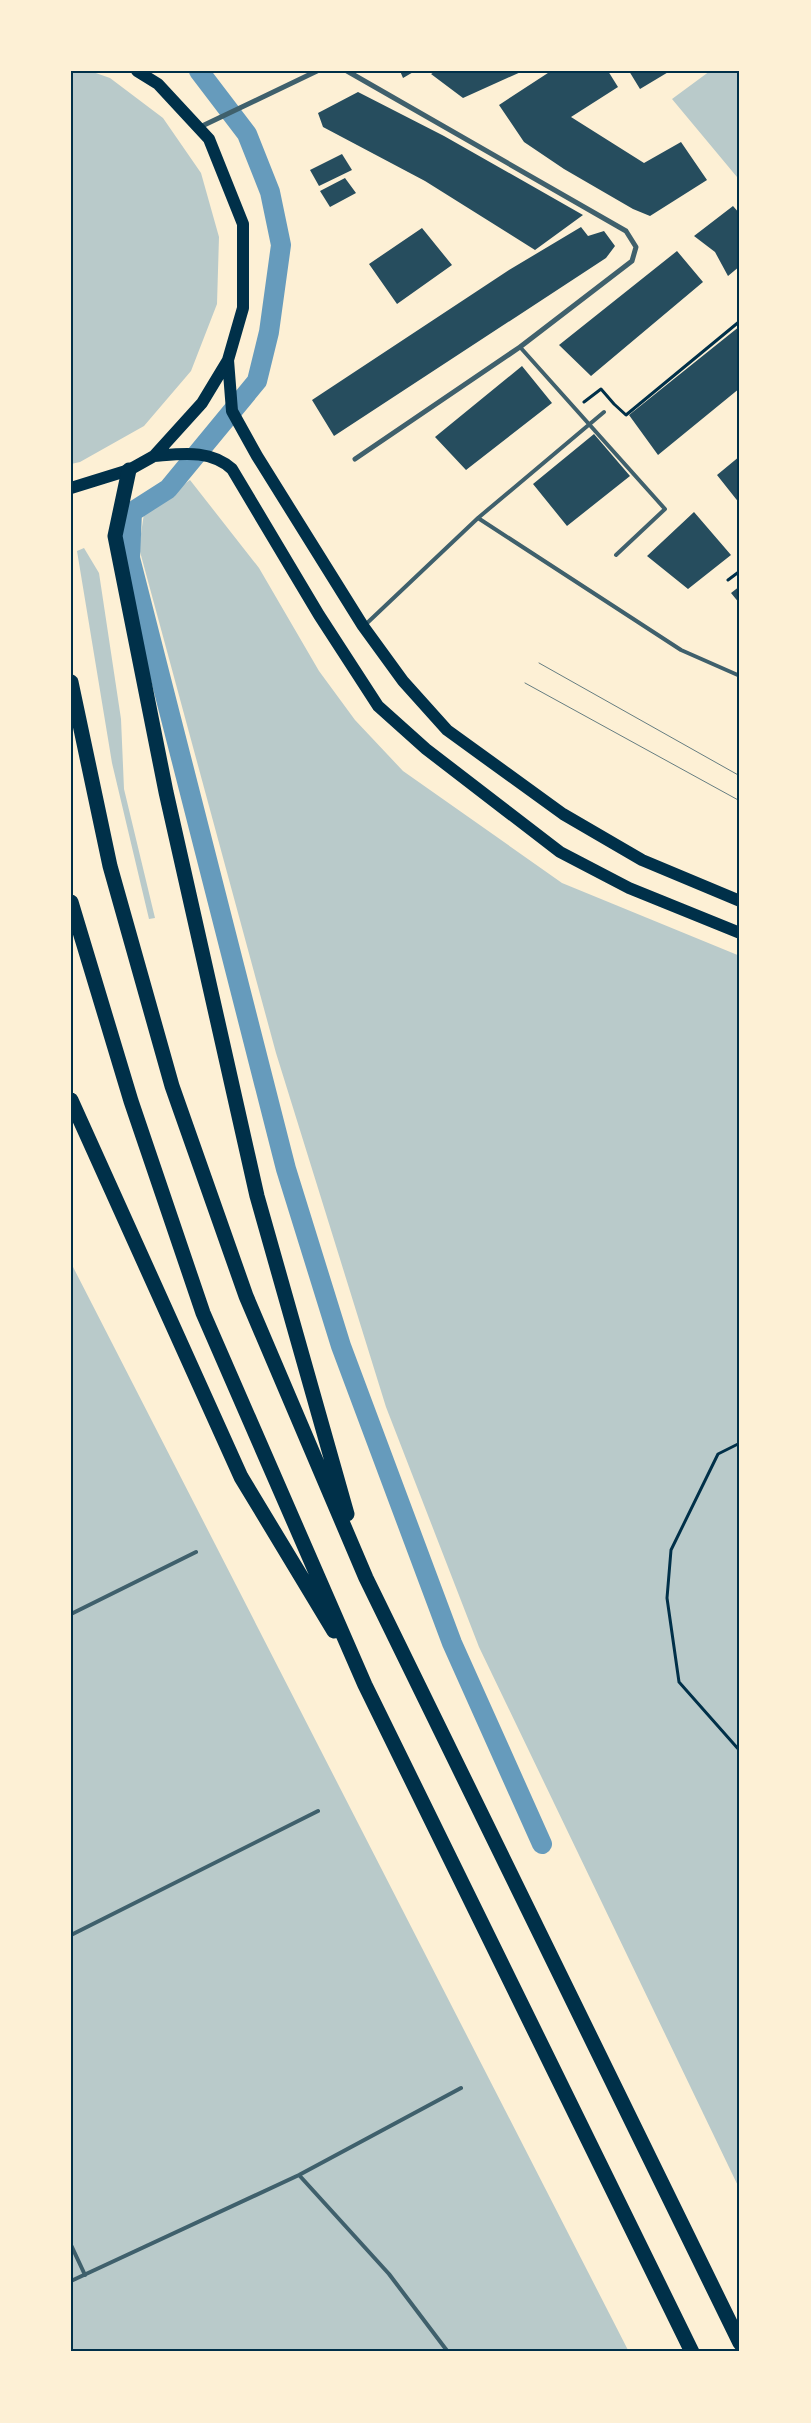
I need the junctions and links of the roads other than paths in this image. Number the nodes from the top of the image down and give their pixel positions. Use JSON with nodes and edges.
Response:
{"nodes":[{"id":1,"x":137,"y":71,"type":"edge"},
{"id":2,"x":317,"y":71,"type":"edge"},
{"id":3,"x":347,"y":71,"type":"edge"},
{"id":4,"x":305,"y":74,"type":"edge"},
{"id":5,"x":204,"y":124,"type":"junction"},
{"id":6,"x":520,"y":347,"type":"junction"},
{"id":7,"x":228,"y":360,"type":"junction"},
{"id":8,"x":604,"y":412,"type":"road end"},
{"id":9,"x":154,"y":456,"type":"junction"},
{"id":10,"x":355,"y":459,"type":"dead end"},
{"id":11,"x":129,"y":470,"type":"junction"},
{"id":12,"x":71,"y":488,"type":"edge"},
{"id":13,"x":478,"y":518,"type":"junction"},
{"id":14,"x":616,"y":555,"type":"dead end"},
{"id":15,"x":363,"y":626,"type":"junction"},
{"id":16,"x":740,"y":676,"type":"edge"},
{"id":17,"x":71,"y":682,"type":"edge"},
{"id":18,"x":740,"y":901,"type":"edge"},
{"id":19,"x":71,"y":902,"type":"edge"},
{"id":20,"x":740,"y":933,"type":"edge"},
{"id":21,"x":71,"y":1100,"type":"edge"},
{"id":22,"x":196,"y":1552,"type":"dead end"},
{"id":23,"x":366,"y":1578,"type":"junction"},
{"id":24,"x":71,"y":1614,"type":"edge"},
{"id":25,"x":365,"y":1685,"type":"junction"},
{"id":26,"x":318,"y":1811,"type":"dead end"},
{"id":27,"x":71,"y":1934,"type":"edge"},
{"id":28,"x":461,"y":2088,"type":"dead end"},
{"id":29,"x":299,"y":2175,"type":"junction"},
{"id":30,"x":71,"y":2245,"type":"edge"},
{"id":31,"x":86,"y":2275,"type":"junction"},
{"id":32,"x":71,"y":2281,"type":"edge"},
{"id":33,"x":740,"y":2343,"type":"edge"},
{"id":34,"x":448,"y":2352,"type":"edge"},
{"id":35,"x":692,"y":2352,"type":"edge"}],
"edges":[{"from":1,"to":5,"type":"main road"},
{"from":2,"to":4,"type":"street"},
{"from":3,"to":6,"type":"street"},
{"from":4,"to":5,"type":"street"},
{"from":5,"to":7,"type":"main road"},
{"from":6,"to":10,"type":"street"},
{"from":6,"to":14,"type":"lane"},
{"from":7,"to":9,"type":"main road"},
{"from":7,"to":15,"type":"main road"},
{"from":8,"to":13,"type":"lane"},
{"from":9,"to":11,"type":"main road"},
{"from":9,"to":20,"type":"main road"},
{"from":11,"to":12,"type":"main road"},
{"from":11,"to":23,"type":"highway"},
{"from":13,"to":15,"type":"lane"},
{"from":13,"to":16,"type":"lane"},
{"from":15,"to":18,"type":"main road"},
{"from":17,"to":23,"type":"highway"},
{"from":19,"to":25,"type":"highway"},
{"from":21,"to":25,"type":"highway"},
{"from":22,"to":24,"type":"lane"},
{"from":23,"to":33,"type":"highway"},
{"from":25,"to":35,"type":"highway"},
{"from":26,"to":27,"type":"lane"},
{"from":28,"to":29,"type":"lane"},
{"from":29,"to":31,"type":"lane"},
{"from":29,"to":34,"type":"lane"},
{"from":30,"to":31,"type":"lane"},
{"from":31,"to":32,"type":"lane"}]}
